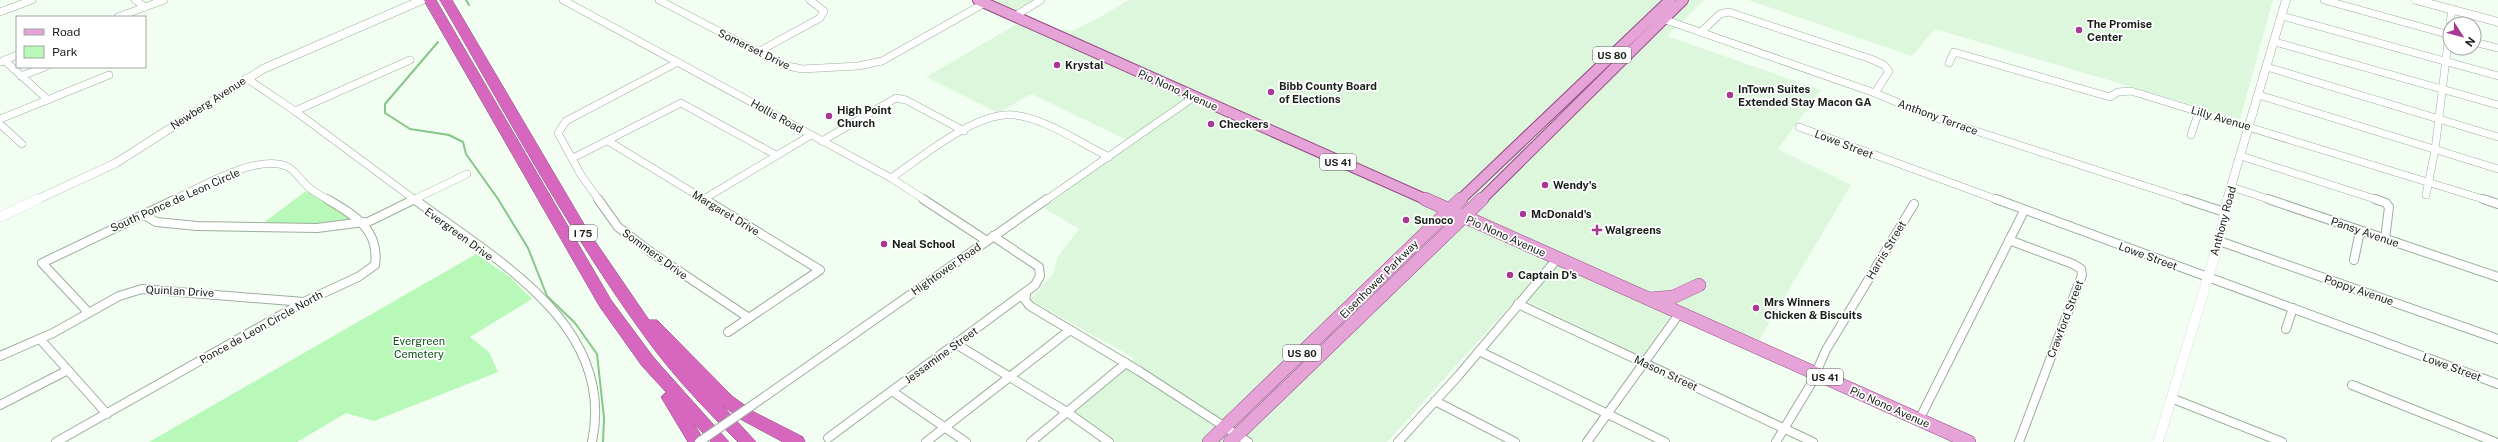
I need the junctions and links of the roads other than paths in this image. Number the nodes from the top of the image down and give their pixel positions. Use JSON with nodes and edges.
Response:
{"nodes":[{"id":1,"x":32,"y":0,"type":"edge"},
{"id":2,"x":135,"y":0,"type":"edge"},
{"id":3,"x":164,"y":0,"type":"edge"},
{"id":4,"x":563,"y":0,"type":"edge"},
{"id":5,"x":659,"y":0,"type":"edge"},
{"id":6,"x":810,"y":0,"type":"edge"},
{"id":7,"x":1041,"y":0,"type":"edge"},
{"id":8,"x":1670,"y":0,"type":"edge"},
{"id":9,"x":1683,"y":0,"type":"edge"},
{"id":10,"x":2286,"y":0,"type":"edge"},
{"id":11,"x":2324,"y":0,"type":"edge"},
{"id":12,"x":2416,"y":0,"type":"edge"},
{"id":13,"x":982,"y":1,"type":"edge"},
{"id":14,"x":436,"y":2,"type":"edge"},
{"id":15,"x":145,"y":7,"type":"junction"},
{"id":16,"x":2452,"y":10,"type":"junction"},
{"id":17,"x":0,"y":12,"type":"edge"},
{"id":18,"x":121,"y":16,"type":"edge"},
{"id":19,"x":1015,"y":16,"type":"junction"},
{"id":20,"x":2282,"y":16,"type":"junction"},
{"id":21,"x":2451,"y":16,"type":"edge"},
{"id":22,"x":1658,"y":17,"type":"junction"},
{"id":23,"x":2498,"y":22,"type":"edge"},
{"id":24,"x":1701,"y":32,"type":"junction"},
{"id":25,"x":2442,"y":33,"type":"edge"},
{"id":26,"x":2275,"y":42,"type":"junction"},
{"id":27,"x":2482,"y":44,"type":"edge"},
{"id":28,"x":2498,"y":48,"type":"edge"},
{"id":29,"x":758,"y":52,"type":"junction"},
{"id":30,"x":16,"y":55,"type":"edge"},
{"id":31,"x":2447,"y":56,"type":"edge"},
{"id":32,"x":410,"y":60,"type":"dead end"},
{"id":33,"x":2,"y":61,"type":"edge"},
{"id":34,"x":2446,"y":61,"type":"junction"},
{"id":35,"x":678,"y":62,"type":"junction"},
{"id":36,"x":1949,"y":63,"type":"dead end"},
{"id":37,"x":2267,"y":67,"type":"junction"},
{"id":38,"x":42,"y":68,"type":"edge"},
{"id":39,"x":109,"y":75,"type":"dead end"},
{"id":40,"x":21,"y":76,"type":"junction"},
{"id":41,"x":2498,"y":76,"type":"edge"},
{"id":42,"x":246,"y":78,"type":"junction"},
{"id":43,"x":2441,"y":89,"type":"junction"},
{"id":44,"x":1875,"y":93,"type":"junction"},
{"id":45,"x":2259,"y":95,"type":"junction"},
{"id":46,"x":1194,"y":97,"type":"junction"},
{"id":47,"x":48,"y":100,"type":"junction"},
{"id":48,"x":2498,"y":105,"type":"edge"},
{"id":49,"x":295,"y":111,"type":"junction"},
{"id":50,"x":2199,"y":111,"type":"junction"},
{"id":51,"x":0,"y":119,"type":"edge"},
{"id":52,"x":2438,"y":119,"type":"junction"},
{"id":53,"x":0,"y":124,"type":"edge"},
{"id":54,"x":2250,"y":126,"type":"junction"},
{"id":55,"x":1799,"y":127,"type":"dead end"},
{"id":56,"x":964,"y":131,"type":"junction"},
{"id":57,"x":811,"y":135,"type":"junction"},
{"id":58,"x":2191,"y":135,"type":"dead end"},
{"id":59,"x":2498,"y":137,"type":"edge"},
{"id":60,"x":608,"y":141,"type":"junction"},
{"id":61,"x":822,"y":141,"type":"junction"},
{"id":62,"x":22,"y":144,"type":"dead end"},
{"id":63,"x":2435,"y":150,"type":"junction"},
{"id":64,"x":776,"y":155,"type":"junction"},
{"id":65,"x":2241,"y":156,"type":"junction"},
{"id":66,"x":1109,"y":157,"type":"junction"},
{"id":67,"x":573,"y":158,"type":"junction"},
{"id":68,"x":2498,"y":169,"type":"edge"},
{"id":69,"x":468,"y":174,"type":"dead end"},
{"id":70,"x":891,"y":178,"type":"junction"},
{"id":71,"x":2429,"y":182,"type":"junction"},
{"id":72,"x":2232,"y":187,"type":"junction"},
{"id":73,"x":2426,"y":195,"type":"dead end"},
{"id":74,"x":704,"y":199,"type":"junction"},
{"id":75,"x":414,"y":201,"type":"junction"},
{"id":76,"x":1914,"y":204,"type":"dead end"},
{"id":77,"x":2498,"y":204,"type":"edge"},
{"id":78,"x":1450,"y":211,"type":"junction"},
{"id":79,"x":2024,"y":211,"type":"junction"},
{"id":80,"x":2224,"y":212,"type":"junction"},
{"id":81,"x":143,"y":214,"type":"junction"},
{"id":82,"x":0,"y":217,"type":"edge"},
{"id":83,"x":1464,"y":217,"type":"junction"},
{"id":84,"x":365,"y":222,"type":"junction"},
{"id":85,"x":2360,"y":231,"type":"junction"},
{"id":86,"x":990,"y":239,"type":"junction"},
{"id":87,"x":2385,"y":239,"type":"junction"},
{"id":88,"x":2009,"y":240,"type":"junction"},
{"id":89,"x":2219,"y":241,"type":"junction"},
{"id":90,"x":1557,"y":259,"type":"junction"},
{"id":91,"x":2354,"y":260,"type":"dead end"},
{"id":92,"x":1037,"y":266,"type":"joint"},
{"id":93,"x":2207,"y":276,"type":"junction"},
{"id":94,"x":2498,"y":277,"type":"edge"},
{"id":95,"x":1699,"y":285,"type":"dead end"},
{"id":96,"x":619,"y":292,"type":"junction"},
{"id":97,"x":1026,"y":295,"type":"junction"},
{"id":98,"x":1646,"y":299,"type":"junction"},
{"id":99,"x":304,"y":302,"type":"junction"},
{"id":100,"x":1518,"y":304,"type":"junction"},
{"id":101,"x":2293,"y":308,"type":"junction"},
{"id":102,"x":88,"y":312,"type":"junction"},
{"id":103,"x":1679,"y":314,"type":"junction"},
{"id":104,"x":749,"y":318,"type":"junction"},
{"id":105,"x":2286,"y":329,"type":"dead end"},
{"id":106,"x":1070,"y":330,"type":"junction"},
{"id":107,"x":728,"y":332,"type":"dead end"},
{"id":108,"x":40,"y":339,"type":"junction"},
{"id":109,"x":2498,"y":339,"type":"edge"},
{"id":110,"x":956,"y":344,"type":"junction"},
{"id":111,"x":1480,"y":351,"type":"junction"},
{"id":112,"x":0,"y":356,"type":"edge"},
{"id":113,"x":648,"y":362,"type":"junction"},
{"id":114,"x":1126,"y":363,"type":"junction"},
{"id":115,"x":1645,"y":363,"type":"junction"},
{"id":116,"x":68,"y":370,"type":"junction"},
{"id":117,"x":1814,"y":372,"type":"junction"},
{"id":118,"x":1009,"y":376,"type":"junction"},
{"id":119,"x":2498,"y":384,"type":"edge"},
{"id":120,"x":2352,"y":386,"type":"dead end"},
{"id":121,"x":892,"y":391,"type":"junction"},
{"id":122,"x":2171,"y":398,"type":"junction"},
{"id":123,"x":1435,"y":401,"type":"junction"},
{"id":124,"x":0,"y":405,"type":"edge"},
{"id":125,"x":1067,"y":412,"type":"junction"},
{"id":126,"x":107,"y":414,"type":"junction"},
{"id":127,"x":1607,"y":414,"type":"junction"},
{"id":128,"x":1919,"y":420,"type":"junction"},
{"id":129,"x":945,"y":427,"type":"junction"},
{"id":130,"x":1225,"y":428,"type":"junction"},
{"id":131,"x":1784,"y":428,"type":"junction"},
{"id":132,"x":828,"y":438,"type":"dead end"},
{"id":133,"x":1238,"y":440,"type":"edge"},
{"id":134,"x":56,"y":442,"type":"edge"},
{"id":135,"x":592,"y":442,"type":"edge"},
{"id":136,"x":698,"y":442,"type":"edge"},
{"id":137,"x":722,"y":442,"type":"edge"},
{"id":138,"x":748,"y":442,"type":"edge"},
{"id":139,"x":797,"y":442,"type":"edge"},
{"id":140,"x":926,"y":442,"type":"edge"},
{"id":141,"x":966,"y":442,"type":"edge"},
{"id":142,"x":1031,"y":442,"type":"edge"},
{"id":143,"x":1109,"y":442,"type":"edge"},
{"id":144,"x":1209,"y":442,"type":"edge"},
{"id":145,"x":1398,"y":442,"type":"edge"},
{"id":146,"x":1515,"y":442,"type":"edge"},
{"id":147,"x":1587,"y":442,"type":"edge"},
{"id":148,"x":1665,"y":442,"type":"edge"},
{"id":149,"x":1776,"y":442,"type":"edge"},
{"id":150,"x":1813,"y":442,"type":"edge"},
{"id":151,"x":1968,"y":442,"type":"edge"},
{"id":152,"x":2019,"y":442,"type":"edge"},
{"id":153,"x":2158,"y":442,"type":"edge"},
{"id":154,"x":2282,"y":442,"type":"edge"},
{"id":155,"x":2495,"y":442,"type":"edge"}],
"edges":[{"from":1,"to":17,"type":"street"},
{"from":2,"to":15,"type":"street"},
{"from":3,"to":15,"type":"street"},
{"from":4,"to":35,"type":"street","name":"Hollis Road"},
{"from":5,"to":29,"type":"street","name":"Somerset Drive"},
{"from":6,"to":29,"type":"street"},
{"from":7,"to":19,"type":"street"},
{"from":8,"to":22,"type":"main road","name":"Eisenhower Parkway","number":"US 80"},
{"from":9,"to":22,"type":"main road","name":"Eisenhower Parkway","number":"US 80"},
{"from":10,"to":20,"type":"street","name":"Anthony Road"},
{"from":11,"to":25,"type":"street"},
{"from":12,"to":16,"type":"street"},
{"from":13,"to":19,"type":"main road","name":"Pio Nono Avenue","number":"US 41"},
{"from":13,"to":29,"type":"street","name":"Somerset Drive"},
{"from":14,"to":42,"type":"street","name":"Newberg Avenue"},
{"from":14,"to":96,"type":"highway","number":"I 75"},
{"from":14,"to":113,"type":"highway","number":"I 75"},
{"from":15,"to":18,"type":"street"},
{"from":16,"to":21,"type":"street"},
{"from":16,"to":23,"type":"street"},
{"from":19,"to":46,"type":"main road","name":"Pio Nono Avenue","number":"US 41"},
{"from":20,"to":26,"type":"street","name":"Anthony Road"},
{"from":20,"to":34,"type":"street"},
{"from":22,"to":24,"type":"street","name":"Anthony Terrace"},
{"from":22,"to":78,"type":"main road","name":"Eisenhower Parkway","number":"US 80"},
{"from":22,"to":83,"type":"main road","name":"Eisenhower Parkway","number":"US 80"},
{"from":24,"to":44,"type":"street","name":"Anthony Terrace"},
{"from":24,"to":44,"type":"street"},
{"from":26,"to":37,"type":"street","name":"Anthony Road"},
{"from":26,"to":43,"type":"street"},
{"from":27,"to":28,"type":"street"},
{"from":30,"to":33,"type":"street"},
{"from":31,"to":34,"type":"street"},
{"from":32,"to":49,"type":"street"},
{"from":33,"to":40,"type":"street"},
{"from":34,"to":41,"type":"street"},
{"from":34,"to":43,"type":"street"},
{"from":35,"to":57,"type":"street","name":"Hollis Road"},
{"from":35,"to":67,"type":"street","name":"Sommers Drive"},
{"from":36,"to":50,"type":"street","name":"Lilly Avenue"},
{"from":37,"to":45,"type":"street","name":"Anthony Road"},
{"from":37,"to":52,"type":"street"},
{"from":38,"to":40,"type":"street"},
{"from":39,"to":47,"type":"street"},
{"from":40,"to":47,"type":"street"},
{"from":42,"to":49,"type":"street","name":"Evergreen Drive"},
{"from":42,"to":82,"type":"street","name":"Newberg Avenue"},
{"from":43,"to":48,"type":"street"},
{"from":43,"to":52,"type":"street"},
{"from":44,"to":80,"type":"street","name":"Anthony Terrace"},
{"from":45,"to":54,"type":"street","name":"Anthony Road"},
{"from":45,"to":63,"type":"street"},
{"from":46,"to":66,"type":"street","name":"Hightower Road"},
{"from":46,"to":78,"type":"main road","name":"Pio Nono Avenue","number":"US 41"},
{"from":47,"to":51,"type":"street"},
{"from":49,"to":75,"type":"street","name":"Evergreen Drive"},
{"from":50,"to":54,"type":"street","name":"Lilly Avenue"},
{"from":50,"to":58,"type":"street"},
{"from":52,"to":59,"type":"street"},
{"from":52,"to":63,"type":"street"},
{"from":53,"to":62,"type":"street"},
{"from":54,"to":65,"type":"street","name":"Anthony Road"},
{"from":54,"to":71,"type":"street","name":"Lilly Avenue"},
{"from":55,"to":79,"type":"street","name":"Lowe Street"},
{"from":56,"to":61,"type":"street"},
{"from":56,"to":66,"type":"street"},
{"from":56,"to":70,"type":"street"},
{"from":57,"to":61,"type":"street","name":"Hollis Road"},
{"from":57,"to":64,"type":"street"},
{"from":60,"to":64,"type":"street"},
{"from":60,"to":67,"type":"street"},
{"from":60,"to":74,"type":"street","name":"Margaret Drive"},
{"from":61,"to":70,"type":"street","name":"Hollis Road"},
{"from":63,"to":68,"type":"street"},
{"from":63,"to":71,"type":"street"},
{"from":64,"to":74,"type":"street"},
{"from":65,"to":72,"type":"street","name":"Anthony Road"},
{"from":65,"to":87,"type":"street"},
{"from":66,"to":86,"type":"street","name":"Hightower Road"},
{"from":67,"to":104,"type":"street","name":"Sommers Drive"},
{"from":69,"to":75,"type":"street"},
{"from":70,"to":86,"type":"street","name":"Hollis Road"},
{"from":71,"to":73,"type":"street"},
{"from":71,"to":77,"type":"street","name":"Lilly Avenue"},
{"from":72,"to":80,"type":"street","name":"Anthony Road"},
{"from":72,"to":85,"type":"street","name":"Pansy Avenue"},
{"from":74,"to":104,"type":"street","name":"Margaret Drive"},
{"from":75,"to":84,"type":"street"},
{"from":75,"to":135,"type":"street","name":"Evergreen Drive"},
{"from":76,"to":117,"type":"street","name":"Harris Street"},
{"from":78,"to":83,"type":"main road","name":"Pio Nono Avenue","number":"US 41"},
{"from":78,"to":130,"type":"main road","name":"Eisenhower Parkway","number":"US 80"},
{"from":79,"to":88,"type":"street"},
{"from":79,"to":93,"type":"street","name":"Lowe Street"},
{"from":80,"to":89,"type":"street","name":"Anthony Road"},
{"from":81,"to":84,"type":"street"},
{"from":81,"to":84,"type":"street","name":"South Ponce de Leon Circle"},
{"from":81,"to":102,"type":"street","name":"South Ponce de Leon Circle"},
{"from":83,"to":90,"type":"main road","name":"Pio Nono Avenue","number":"US 41"},
{"from":83,"to":133,"type":"main road","name":"Eisenhower Parkway","number":"US 80"},
{"from":84,"to":99,"type":"street","name":"Ponce de Leon Circle North"},
{"from":85,"to":87,"type":"street","name":"Pansy Avenue"},
{"from":85,"to":91,"type":"street"},
{"from":86,"to":92,"type":"street","name":"Hollis Road"},
{"from":86,"to":136,"type":"street","name":"Hightower Road","bridge":true},
{"from":87,"to":94,"type":"street","name":"Pansy Avenue"},
{"from":88,"to":128,"type":"street"},
{"from":88,"to":152,"type":"street","name":"Crawford Street"},
{"from":89,"to":93,"type":"street","name":"Anthony Road"},
{"from":89,"to":109,"type":"street","name":"Poppy Avenue"},
{"from":90,"to":98,"type":"main road","name":"Pio Nono Avenue","number":"US 41"},
{"from":90,"to":100,"type":"street"},
{"from":92,"to":97,"type":"street","name":"Jessamine Street"},
{"from":93,"to":101,"type":"street","name":"Lowe Street"},
{"from":93,"to":122,"type":"street","name":"Anthony Road"},
{"from":95,"to":98,"type":"main road"},
{"from":96,"to":138,"type":"highway","number":"I 75"},
{"from":96,"to":139,"type":"highway"},
{"from":97,"to":106,"type":"street"},
{"from":97,"to":110,"type":"street","name":"Jessamine Street"},
{"from":98,"to":103,"type":"main road","name":"Pio Nono Avenue","number":"US 41"},
{"from":99,"to":102,"type":"street","name":"Quinlan Drive"},
{"from":99,"to":126,"type":"street","name":"Ponce de Leon Circle North"},
{"from":100,"to":111,"type":"street"},
{"from":100,"to":115,"type":"street","name":"Mason Street"},
{"from":101,"to":105,"type":"street"},
{"from":101,"to":119,"type":"street","name":"Lowe Street"},
{"from":102,"to":108,"type":"street","name":"Quinlan Drive"},
{"from":103,"to":115,"type":"street"},
{"from":103,"to":117,"type":"main road","name":"Pio Nono Avenue","number":"US 41"},
{"from":104,"to":107,"type":"street"},
{"from":106,"to":114,"type":"street"},
{"from":106,"to":118,"type":"street"},
{"from":108,"to":112,"type":"street","name":"Quinlan Drive"},
{"from":108,"to":116,"type":"street"},
{"from":110,"to":118,"type":"street"},
{"from":110,"to":121,"type":"street","name":"Jessamine Street"},
{"from":111,"to":123,"type":"street"},
{"from":111,"to":127,"type":"street"},
{"from":113,"to":136,"type":"highway"},
{"from":113,"to":137,"type":"highway","number":"I 75"},
{"from":114,"to":125,"type":"street"},
{"from":114,"to":130,"type":"street"},
{"from":115,"to":127,"type":"street"},
{"from":115,"to":131,"type":"street","name":"Mason Street"},
{"from":116,"to":124,"type":"street"},
{"from":116,"to":126,"type":"street"},
{"from":117,"to":128,"type":"main road","name":"Pio Nono Avenue","number":"US 41"},
{"from":117,"to":131,"type":"street","name":"Harris Street"},
{"from":118,"to":125,"type":"street"},
{"from":118,"to":129,"type":"street"},
{"from":120,"to":155,"type":"street"},
{"from":121,"to":129,"type":"street"},
{"from":121,"to":132,"type":"street","name":"Jessamine Street"},
{"from":122,"to":153,"type":"street","name":"Anthony Road"},
{"from":122,"to":154,"type":"street"},
{"from":123,"to":145,"type":"street"},
{"from":123,"to":146,"type":"street"},
{"from":125,"to":142,"type":"street"},
{"from":125,"to":143,"type":"street"},
{"from":126,"to":134,"type":"street","name":"Ponce de Leon Circle North"},
{"from":127,"to":147,"type":"street"},
{"from":127,"to":148,"type":"street"},
{"from":128,"to":151,"type":"main road","name":"Pio Nono Avenue","number":"US 41"},
{"from":129,"to":140,"type":"street"},
{"from":129,"to":141,"type":"street"},
{"from":130,"to":133,"type":"street"},
{"from":130,"to":144,"type":"main road","name":"Eisenhower Parkway","number":"US 80"},
{"from":131,"to":149,"type":"street","name":"Harris Street"},
{"from":131,"to":150,"type":"street","name":"Mason Street"}]}
